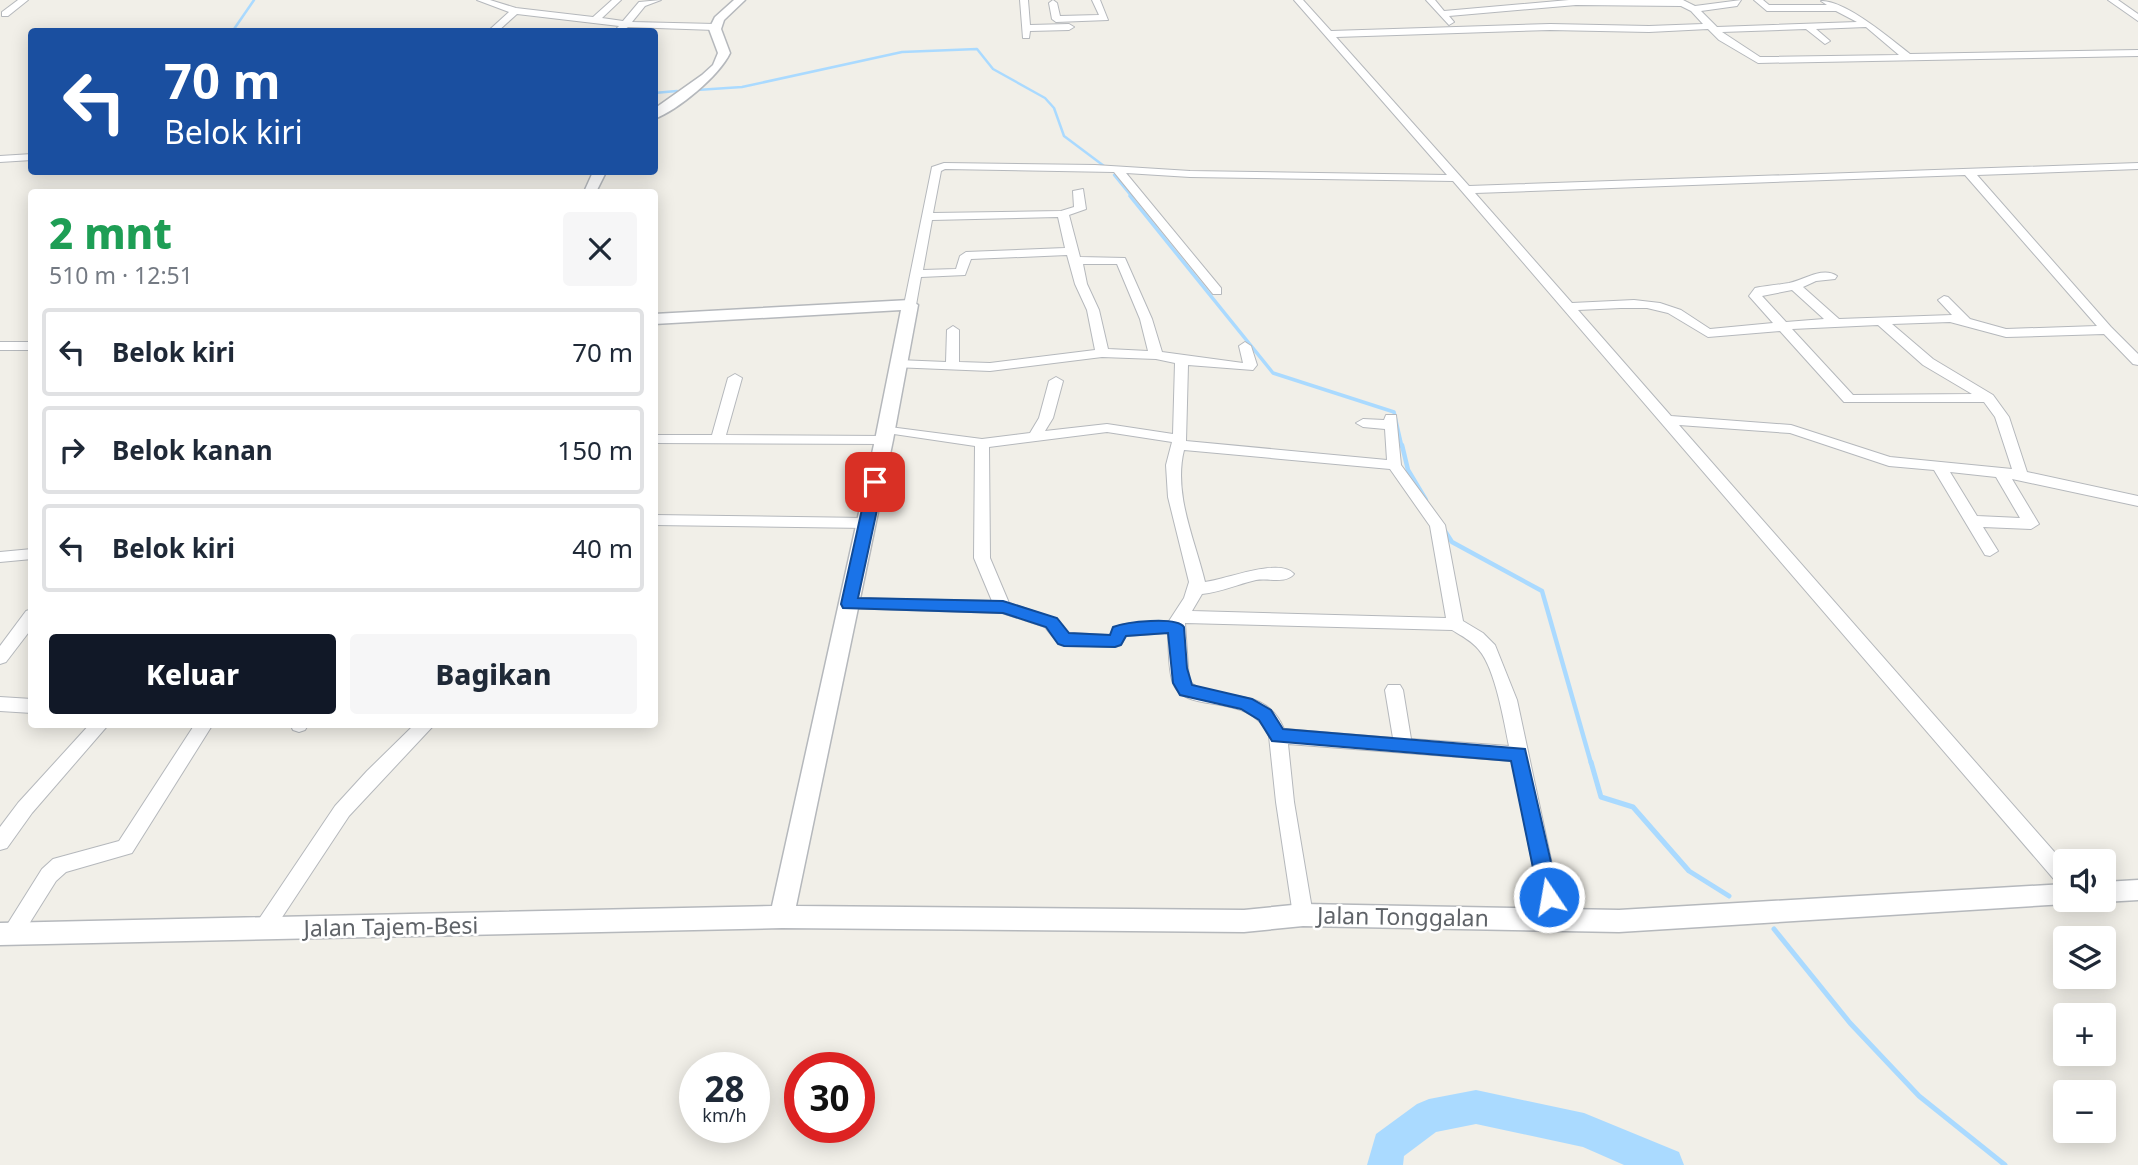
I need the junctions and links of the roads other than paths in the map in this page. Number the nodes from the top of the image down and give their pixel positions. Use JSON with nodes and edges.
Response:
{"nodes":[{"id":1,"x":24,"y":0,"type":"edge"},
{"id":2,"x":481,"y":0,"type":"edge"},
{"id":3,"x":617,"y":0,"type":"edge"},
{"id":4,"x":657,"y":0,"type":"edge"},
{"id":5,"x":740,"y":0,"type":"edge"},
{"id":6,"x":1024,"y":0,"type":"edge"},
{"id":7,"x":1096,"y":0,"type":"edge"},
{"id":8,"x":1298,"y":0,"type":"edge"},
{"id":9,"x":1430,"y":0,"type":"edge"},
{"id":10,"x":1487,"y":0,"type":"edge"},
{"id":11,"x":1758,"y":0,"type":"edge"},
{"id":12,"x":2112,"y":0,"type":"edge"},
{"id":13,"x":1605,"y":1,"type":"edge"},
{"id":14,"x":1825,"y":1,"type":"edge"},
{"id":15,"x":1551,"y":2,"type":"edge"},
{"id":16,"x":1736,"y":2,"type":"edge"},
{"id":17,"x":1767,"y":8,"type":"junction"},
{"id":18,"x":1836,"y":8,"type":"junction"},
{"id":19,"x":1694,"y":9,"type":"junction"},
{"id":20,"x":515,"y":10,"type":"junction"},
{"id":21,"x":1501,"y":10,"type":"junction"},
{"id":22,"x":1042,"y":11,"type":"junction"},
{"id":23,"x":5,"y":14,"type":"dead end"},
{"id":24,"x":1443,"y":14,"type":"junction"},
{"id":25,"x":2138,"y":18,"type":"edge"},
{"id":26,"x":597,"y":19,"type":"junction"},
{"id":27,"x":1868,"y":24,"type":"junction"},
{"id":28,"x":1092,"y":26,"type":"dead end"},
{"id":29,"x":1808,"y":26,"type":"junction"},
{"id":30,"x":622,"y":27,"type":"edge"},
{"id":31,"x":715,"y":27,"type":"junction"},
{"id":32,"x":1570,"y":27,"type":"junction"},
{"id":33,"x":495,"y":28,"type":"edge"},
{"id":34,"x":1711,"y":28,"type":"junction"},
{"id":35,"x":1455,"y":30,"type":"junction"},
{"id":36,"x":1330,"y":34,"type":"junction"},
{"id":37,"x":1825,"y":41,"type":"dead end"},
{"id":38,"x":2138,"y":53,"type":"edge"},
{"id":39,"x":1909,"y":58,"type":"junction"},
{"id":40,"x":658,"y":112,"type":"edge"},
{"id":41,"x":28,"y":157,"type":"edge"},
{"id":42,"x":0,"y":159,"type":"edge"},
{"id":43,"x":2138,"y":166,"type":"edge"},
{"id":44,"x":1118,"y":170,"type":"junction"},
{"id":45,"x":1968,"y":172,"type":"junction"},
{"id":46,"x":1459,"y":184,"type":"junction"},
{"id":47,"x":1079,"y":191,"type":"dead end"},
{"id":48,"x":1061,"y":214,"type":"junction"},
{"id":49,"x":928,"y":217,"type":"junction"},
{"id":50,"x":1073,"y":256,"type":"junction"},
{"id":51,"x":915,"y":274,"type":"junction"},
{"id":52,"x":1831,"y":276,"type":"dead end"},
{"id":53,"x":1795,"y":286,"type":"junction"},
{"id":54,"x":1217,"y":291,"type":"dead end"},
{"id":55,"x":1944,"y":300,"type":"dead end"},
{"id":56,"x":910,"y":305,"type":"junction"},
{"id":57,"x":1569,"y":307,"type":"junction"},
{"id":58,"x":658,"y":319,"type":"edge"},
{"id":59,"x":1964,"y":320,"type":"junction"},
{"id":60,"x":1881,"y":321,"type":"junction"},
{"id":61,"x":1836,"y":323,"type":"junction"},
{"id":62,"x":1783,"y":326,"type":"junction"},
{"id":63,"x":953,"y":330,"type":"dead end"},
{"id":64,"x":2107,"y":330,"type":"junction"},
{"id":65,"x":0,"y":346,"type":"edge"},
{"id":66,"x":28,"y":346,"type":"edge"},
{"id":67,"x":1245,"y":346,"type":"dead end"},
{"id":68,"x":1102,"y":353,"type":"junction"},
{"id":69,"x":1156,"y":355,"type":"junction"},
{"id":70,"x":1182,"y":360,"type":"junction"},
{"id":71,"x":2138,"y":361,"type":"edge"},
{"id":72,"x":898,"y":363,"type":"junction"},
{"id":73,"x":951,"y":367,"type":"junction"},
{"id":74,"x":735,"y":378,"type":"dead end"},
{"id":75,"x":1056,"y":381,"type":"dead end"},
{"id":76,"x":1988,"y":398,"type":"junction"},
{"id":77,"x":1666,"y":420,"type":"junction"},
{"id":78,"x":1363,"y":423,"type":"dead end"},
{"id":79,"x":886,"y":435,"type":"junction"},
{"id":80,"x":1035,"y":436,"type":"junction"},
{"id":81,"x":658,"y":439,"type":"edge"},
{"id":82,"x":719,"y":439,"type":"junction"},
{"id":83,"x":1180,"y":442,"type":"junction"},
{"id":84,"x":982,"y":443,"type":"junction"},
{"id":85,"x":1394,"y":465,"type":"junction"},
{"id":86,"x":1940,"y":466,"type":"junction"},
{"id":87,"x":2000,"y":471,"type":"junction"},
{"id":88,"x":2021,"y":475,"type":"junction"},
{"id":89,"x":2138,"y":501,"type":"edge"},
{"id":90,"x":658,"y":520,"type":"edge"},
{"id":91,"x":1972,"y":521,"type":"junction"},
{"id":92,"x":866,"y":523,"type":"junction"},
{"id":93,"x":1990,"y":551,"type":"dead end"},
{"id":94,"x":28,"y":554,"type":"edge"},
{"id":95,"x":0,"y":557,"type":"edge"},
{"id":96,"x":1286,"y":574,"type":"dead end"},
{"id":97,"x":1196,"y":589,"type":"junction"},
{"id":98,"x":849,"y":604,"type":"junction"},
{"id":99,"x":1003,"y":607,"type":"junction"},
{"id":100,"x":28,"y":620,"type":"edge"},
{"id":101,"x":1177,"y":622,"type":"junction"},
{"id":102,"x":1455,"y":624,"type":"junction"},
{"id":103,"x":1,"y":656,"type":"edge"},
{"id":104,"x":1394,"y":690,"type":"dead end"},
{"id":105,"x":0,"y":704,"type":"edge"},
{"id":106,"x":28,"y":706,"type":"edge"},
{"id":107,"x":97,"y":728,"type":"edge"},
{"id":108,"x":202,"y":728,"type":"edge"},
{"id":109,"x":423,"y":728,"type":"edge"},
{"id":110,"x":1278,"y":736,"type":"junction"},
{"id":111,"x":1403,"y":744,"type":"junction"},
{"id":112,"x":1519,"y":754,"type":"junction"},
{"id":113,"x":0,"y":842,"type":"edge"},
{"id":114,"x":2053,"y":864,"type":"edge"},
{"id":115,"x":2138,"y":890,"type":"edge"},
{"id":116,"x":2116,"y":891,"type":"edge"},
{"id":117,"x":2053,"y":895,"type":"edge"},
{"id":118,"x":1303,"y":915,"type":"junction"},
{"id":119,"x":782,"y":917,"type":"junction"},
{"id":120,"x":1557,"y":919,"type":"junction"},
{"id":121,"x":264,"y":928,"type":"junction"},
{"id":122,"x":6,"y":934,"type":"edge"}],
"edges":[{"from":1,"to":23,"type":"street"},
{"from":2,"to":20,"type":"street"},
{"from":3,"to":26,"type":"street"},
{"from":4,"to":30,"type":"street"},
{"from":5,"to":31,"type":"street"},
{"from":6,"to":22,"type":"street"},
{"from":7,"to":22,"type":"street"},
{"from":8,"to":36,"type":"street"},
{"from":9,"to":24,"type":"street"},
{"from":10,"to":21,"type":"street"},
{"from":11,"to":17,"type":"street"},
{"from":12,"to":25,"type":"street"},
{"from":13,"to":15,"type":"street"},
{"from":13,"to":19,"type":"street"},
{"from":14,"to":18,"type":"street"},
{"from":15,"to":21,"type":"street"},
{"from":15,"to":32,"type":"street"},
{"from":16,"to":17,"type":"street"},
{"from":16,"to":19,"type":"street"},
{"from":17,"to":18,"type":"street"},
{"from":18,"to":27,"type":"street"},
{"from":19,"to":34,"type":"street"},
{"from":20,"to":26,"type":"street"},
{"from":20,"to":33,"type":"street"},
{"from":21,"to":24,"type":"street"},
{"from":22,"to":28,"type":"street"},
{"from":24,"to":35,"type":"street"},
{"from":26,"to":30,"type":"street"},
{"from":27,"to":29,"type":"street"},
{"from":27,"to":39,"type":"street"},
{"from":29,"to":34,"type":"street"},
{"from":29,"to":37,"type":"street"},
{"from":30,"to":31,"type":"street"},
{"from":31,"to":40,"type":"street"},
{"from":32,"to":34,"type":"street"},
{"from":32,"to":35,"type":"street"},
{"from":34,"to":39,"type":"street"},
{"from":35,"to":36,"type":"street"},
{"from":36,"to":46,"type":"street"},
{"from":38,"to":39,"type":"street"},
{"from":41,"to":42,"type":"street"},
{"from":43,"to":45,"type":"street"},
{"from":44,"to":46,"type":"street"},
{"from":44,"to":49,"type":"street"},
{"from":44,"to":54,"type":"street"},
{"from":45,"to":46,"type":"street"},
{"from":45,"to":64,"type":"street"},
{"from":46,"to":57,"type":"street"},
{"from":47,"to":48,"type":"street"},
{"from":48,"to":49,"type":"street"},
{"from":48,"to":50,"type":"street"},
{"from":49,"to":51,"type":"street"},
{"from":50,"to":51,"type":"street"},
{"from":50,"to":68,"type":"street"},
{"from":50,"to":69,"type":"street"},
{"from":51,"to":56,"type":"street"},
{"from":52,"to":53,"type":"street"},
{"from":53,"to":61,"type":"street"},
{"from":53,"to":62,"type":"street"},
{"from":55,"to":59,"type":"street"},
{"from":56,"to":58,"type":"street"},
{"from":56,"to":72,"type":"street"},
{"from":57,"to":62,"type":"street"},
{"from":57,"to":77,"type":"street"},
{"from":59,"to":60,"type":"street"},
{"from":59,"to":64,"type":"street"},
{"from":60,"to":61,"type":"street"},
{"from":60,"to":76,"type":"street"},
{"from":61,"to":62,"type":"street"},
{"from":62,"to":76,"type":"street"},
{"from":63,"to":73,"type":"street"},
{"from":64,"to":71,"type":"street"},
{"from":65,"to":66,"type":"street"},
{"from":67,"to":70,"type":"street"},
{"from":68,"to":69,"type":"street"},
{"from":68,"to":73,"type":"street"},
{"from":69,"to":70,"type":"street"},
{"from":70,"to":83,"type":"street"},
{"from":72,"to":73,"type":"street"},
{"from":72,"to":79,"type":"street"},
{"from":74,"to":82,"type":"street"},
{"from":75,"to":80,"type":"street"},
{"from":76,"to":88,"type":"street"},
{"from":77,"to":86,"type":"street"},
{"from":77,"to":114,"type":"street"},
{"from":78,"to":85,"type":"street"},
{"from":79,"to":82,"type":"street"},
{"from":79,"to":84,"type":"street"},
{"from":79,"to":92,"type":"street"},
{"from":80,"to":83,"type":"street"},
{"from":80,"to":84,"type":"street"},
{"from":81,"to":82,"type":"street"},
{"from":83,"to":85,"type":"street"},
{"from":83,"to":97,"type":"street"},
{"from":84,"to":99,"type":"street"},
{"from":85,"to":102,"type":"street"},
{"from":86,"to":87,"type":"street"},
{"from":86,"to":91,"type":"street"},
{"from":87,"to":88,"type":"street"},
{"from":87,"to":91,"type":"street"},
{"from":88,"to":89,"type":"street"},
{"from":90,"to":92,"type":"street"},
{"from":91,"to":93,"type":"street"},
{"from":92,"to":98,"type":"street"},
{"from":94,"to":95,"type":"street"},
{"from":96,"to":97,"type":"street"},
{"from":97,"to":101,"type":"street"},
{"from":98,"to":99,"type":"street"},
{"from":98,"to":119,"type":"street"},
{"from":99,"to":101,"type":"street"},
{"from":100,"to":103,"type":"street"},
{"from":101,"to":102,"type":"street"},
{"from":101,"to":110,"type":"street"},
{"from":102,"to":112,"type":"street"},
{"from":104,"to":111,"type":"street"},
{"from":105,"to":106,"type":"street"},
{"from":107,"to":113,"type":"street"},
{"from":108,"to":122,"type":"street"},
{"from":109,"to":121,"type":"street"},
{"from":110,"to":111,"type":"street"},
{"from":110,"to":118,"type":"street"},
{"from":111,"to":112,"type":"street"},
{"from":112,"to":120,"type":"street"},
{"from":115,"to":116,"type":"street"},
{"from":117,"to":120,"type":"street","name":"Jalan Tonggalan"},
{"from":118,"to":119,"type":"street","name":"Jalan Tonggalan"},
{"from":118,"to":120,"type":"street","name":"Jalan Tonggalan"},
{"from":119,"to":121,"type":"street","name":"Jalan Tajem-Besi"},
{"from":121,"to":122,"type":"street","name":"Jalan Tajem-Besi"}]}
